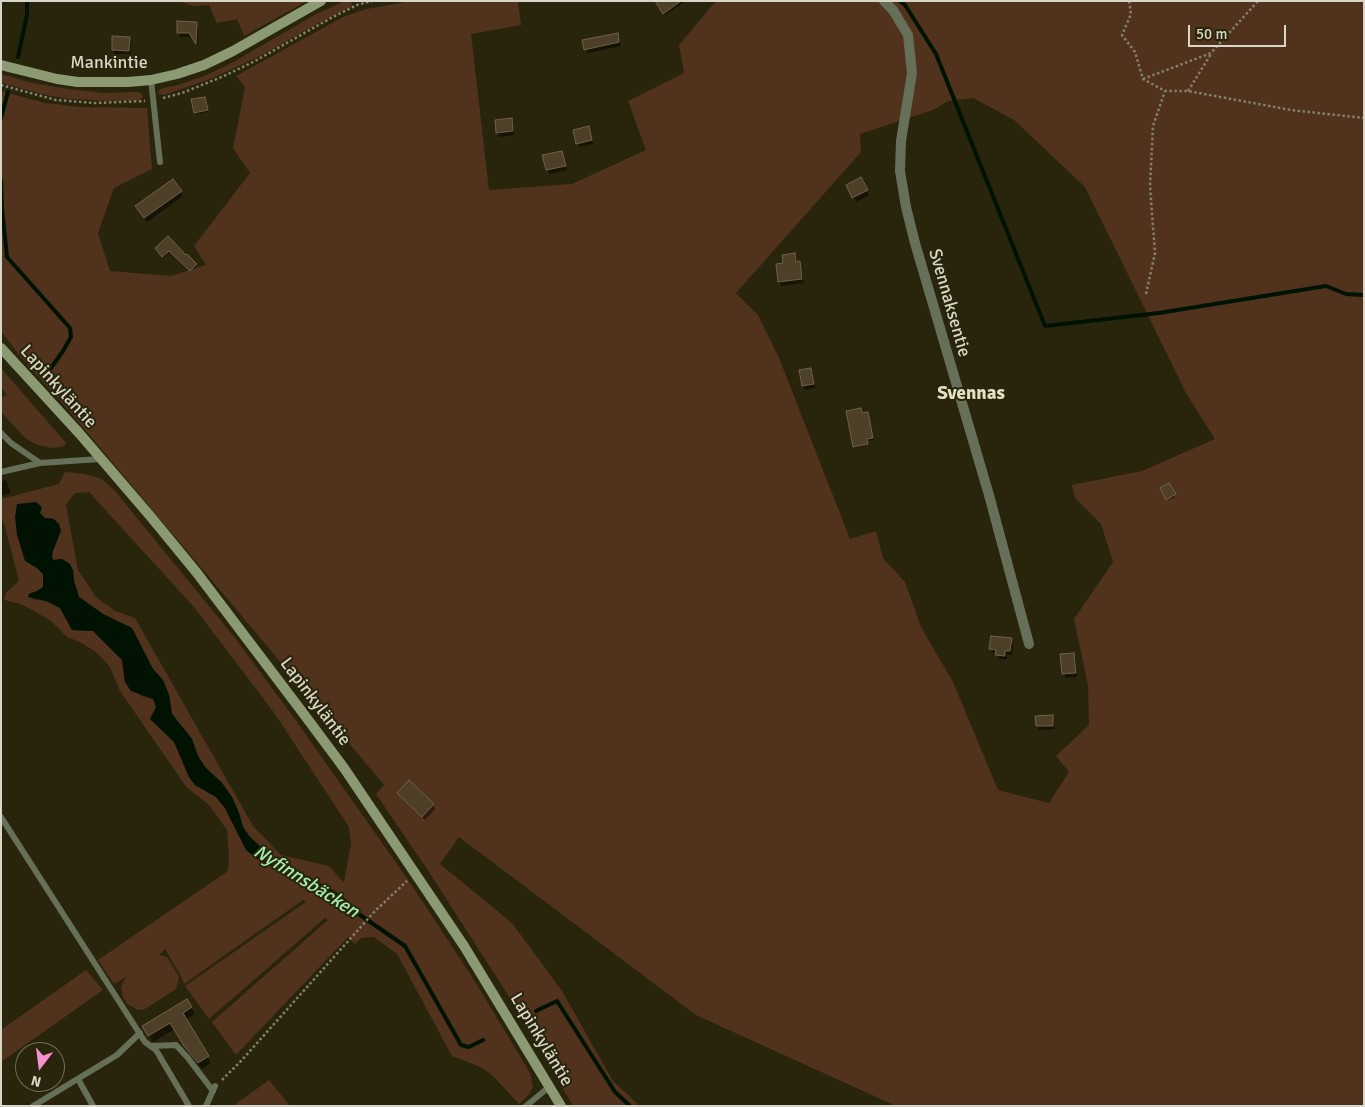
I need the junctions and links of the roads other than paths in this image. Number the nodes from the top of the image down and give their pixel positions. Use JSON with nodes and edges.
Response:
{"nodes":[{"id":1,"x":321,"y":1,"type":"edge"},
{"id":2,"x":884,"y":1,"type":"edge"},
{"id":3,"x":1,"y":65,"type":"edge"},
{"id":4,"x":151,"y":80,"type":"junction"},
{"id":5,"x":160,"y":162,"type":"dead end"},
{"id":6,"x":1,"y":348,"type":"edge"},
{"id":7,"x":1,"y":433,"type":"edge"},
{"id":8,"x":100,"y":459,"type":"junction"},
{"id":9,"x":40,"y":463,"type":"junction"},
{"id":10,"x":2,"y":471,"type":"edge"},
{"id":11,"x":1029,"y":644,"type":"dead end"},
{"id":12,"x":1,"y":817,"type":"edge"},
{"id":13,"x":140,"y":1033,"type":"junction"},
{"id":14,"x":151,"y":1046,"type":"junction"},
{"id":15,"x":78,"y":1079,"type":"junction"},
{"id":16,"x":549,"y":1087,"type":"junction"},
{"id":17,"x":33,"y":1106,"type":"edge"},
{"id":18,"x":93,"y":1106,"type":"edge"},
{"id":19,"x":189,"y":1106,"type":"edge"},
{"id":20,"x":206,"y":1106,"type":"edge"},
{"id":21,"x":526,"y":1106,"type":"edge"},
{"id":22,"x":561,"y":1106,"type":"edge"}],
"edges":[{"from":1,"to":4,"type":"main road","name":"Mankintie"},
{"from":2,"to":11,"type":"street","name":"Svennaksentie"},
{"from":3,"to":4,"type":"main road","name":"Mankintie"},
{"from":4,"to":5,"type":"lane"},
{"from":6,"to":8,"type":"main road","name":"Lapinkyläntie"},
{"from":7,"to":9,"type":"lane"},
{"from":8,"to":9,"type":"lane"},
{"from":8,"to":16,"type":"main road","name":"Lapinkyläntie"},
{"from":9,"to":10,"type":"lane"},
{"from":12,"to":13,"type":"lane"},
{"from":13,"to":14,"type":"lane"},
{"from":13,"to":15,"type":"lane"},
{"from":14,"to":19,"type":"lane"},
{"from":14,"to":20,"type":"lane"},
{"from":15,"to":17,"type":"lane"},
{"from":15,"to":18,"type":"lane"},
{"from":16,"to":21,"type":"lane"},
{"from":16,"to":22,"type":"main road","name":"Lapinkyläntie"}]}
